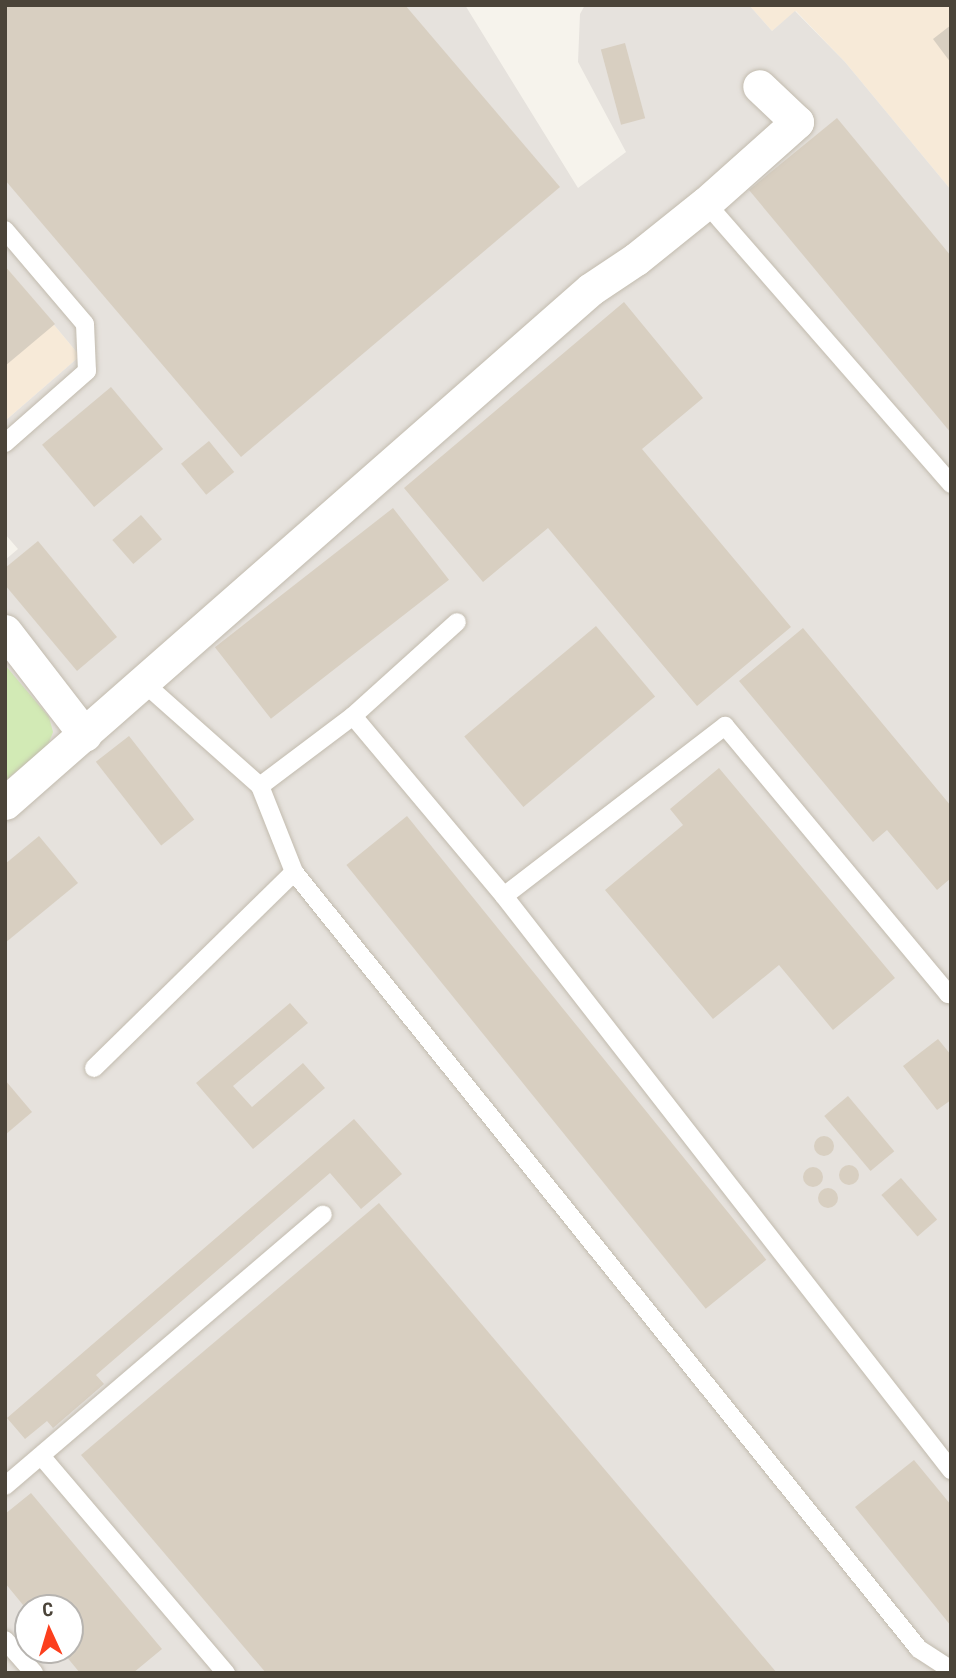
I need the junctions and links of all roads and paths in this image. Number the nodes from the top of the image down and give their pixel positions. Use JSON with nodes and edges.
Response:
{"nodes":[{"id":1,"x":759,"y":86,"type":"dead end"},
{"id":2,"x":706,"y":204,"type":"junction"},
{"id":3,"x":5,"y":230,"type":"edge"},
{"id":4,"x":5,"y":443,"type":"edge"},
{"id":5,"x":951,"y":484,"type":"edge"},
{"id":6,"x":457,"y":622,"type":"dead end"},
{"id":7,"x":5,"y":631,"type":"edge"},
{"id":8,"x":144,"y":683,"type":"junction"},
{"id":9,"x":353,"y":716,"type":"junction"},
{"id":10,"x":85,"y":735,"type":"junction"},
{"id":11,"x":260,"y":786,"type":"junction"},
{"id":12,"x":5,"y":803,"type":"edge"},
{"id":13,"x":294,"y":872,"type":"junction"},
{"id":14,"x":505,"y":896,"type":"junction"},
{"id":15,"x":950,"y":994,"type":"edge"},
{"id":16,"x":94,"y":1068,"type":"dead end"},
{"id":17,"x":323,"y":1214,"type":"dead end"},
{"id":18,"x":42,"y":1457,"type":"junction"},
{"id":19,"x":951,"y":1470,"type":"edge"},
{"id":20,"x":5,"y":1486,"type":"edge"},
{"id":21,"x":5,"y":1640,"type":"edge"},
{"id":22,"x":951,"y":1670,"type":"edge"},
{"id":23,"x":34,"y":1673,"type":"edge"},
{"id":24,"x":226,"y":1673,"type":"edge"}],
"edges":[{"from":1,"to":2,"type":"street"},
{"from":2,"to":5,"type":"lane"},
{"from":2,"to":8,"type":"street"},
{"from":3,"to":4,"type":"lane"},
{"from":6,"to":9,"type":"lane"},
{"from":7,"to":10,"type":"street"},
{"from":8,"to":10,"type":"street"},
{"from":8,"to":11,"type":"lane"},
{"from":9,"to":11,"type":"lane"},
{"from":9,"to":14,"type":"lane"},
{"from":10,"to":12,"type":"street"},
{"from":11,"to":13,"type":"lane"},
{"from":13,"to":16,"type":"lane"},
{"from":13,"to":22,"type":"lane"},
{"from":14,"to":15,"type":"lane"},
{"from":14,"to":19,"type":"lane"},
{"from":17,"to":18,"type":"lane"},
{"from":18,"to":20,"type":"lane"},
{"from":18,"to":24,"type":"lane"},
{"from":21,"to":23,"type":"lane"}]}
